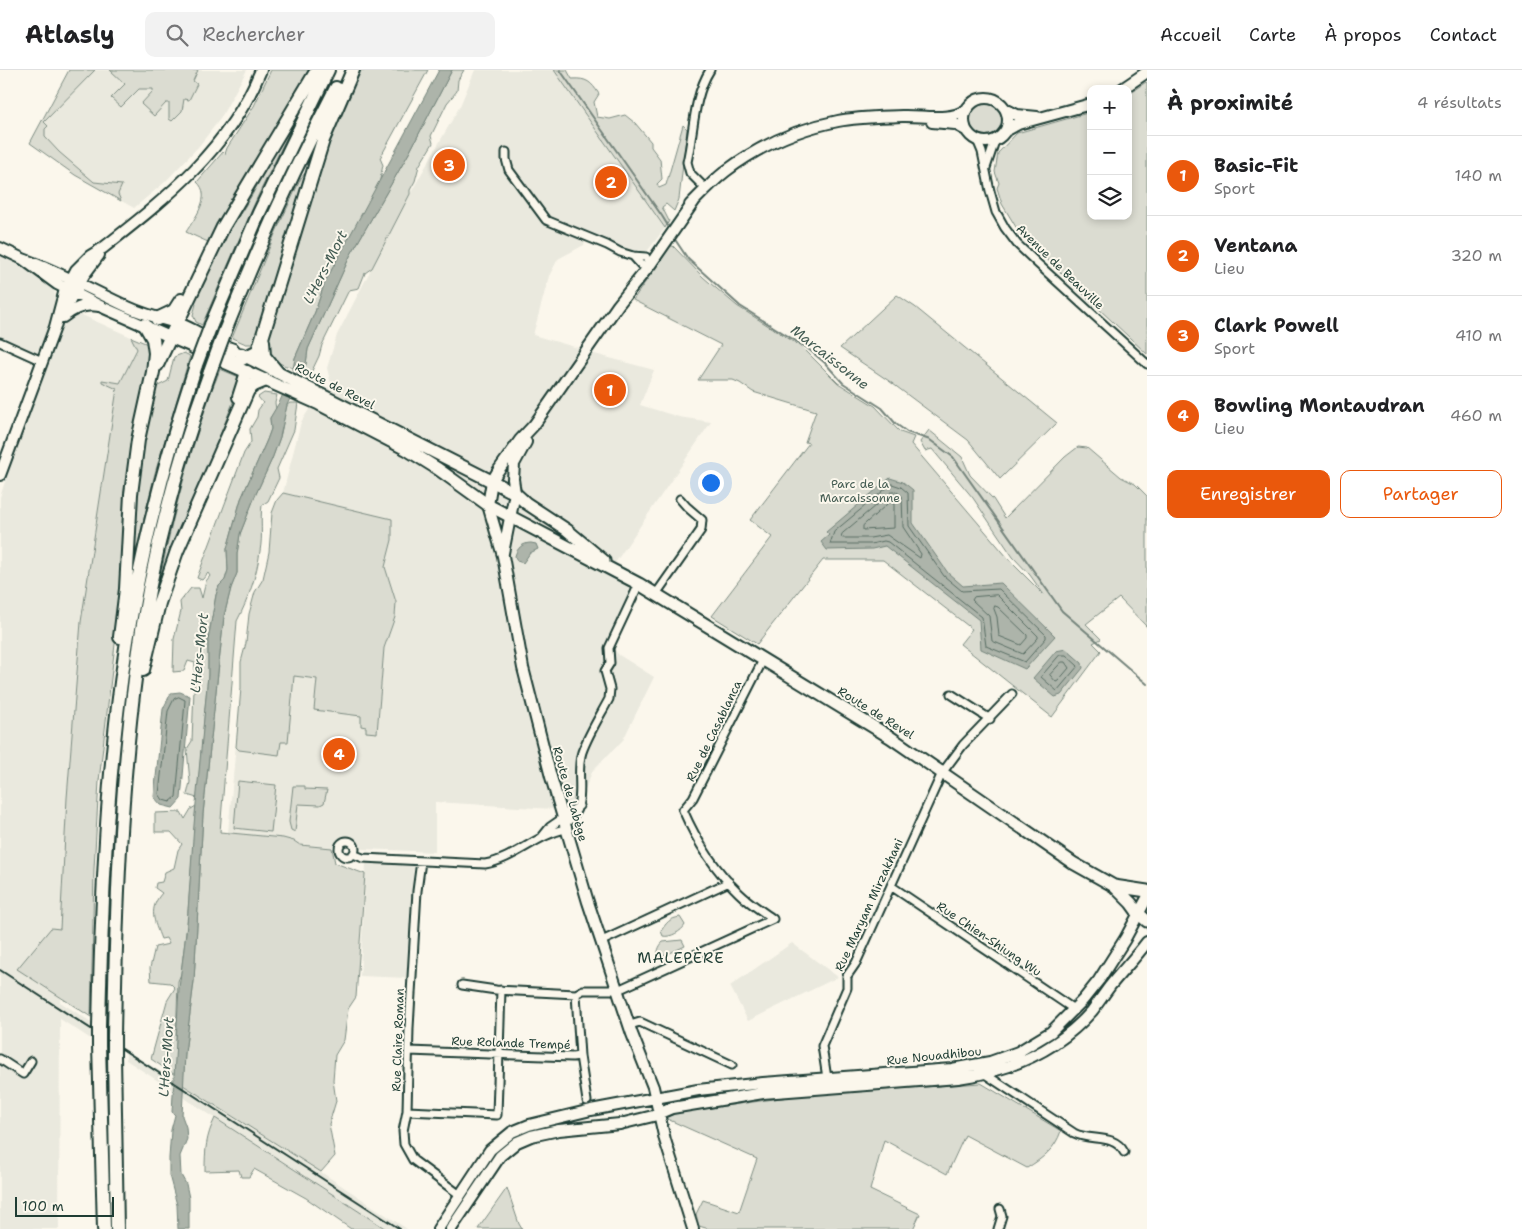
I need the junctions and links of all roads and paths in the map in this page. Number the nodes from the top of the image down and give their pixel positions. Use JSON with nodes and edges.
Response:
{"nodes":[{"id":1,"x":261,"y":70,"type":"edge"},
{"id":2,"x":317,"y":70,"type":"edge"},
{"id":3,"x":328,"y":70,"type":"edge"},
{"id":4,"x":345,"y":70,"type":"edge"},
{"id":5,"x":353,"y":70,"type":"edge"},
{"id":6,"x":710,"y":70,"type":"edge"},
{"id":7,"x":1147,"y":72,"type":"edge"},
{"id":8,"x":1128,"y":85,"type":"edge"},
{"id":9,"x":1087,"y":105,"type":"edge"},
{"id":10,"x":966,"y":110,"type":"junction"},
{"id":11,"x":1007,"y":110,"type":"junction"},
{"id":12,"x":1042,"y":117,"type":"junction"},
{"id":13,"x":886,"y":118,"type":"junction"},
{"id":14,"x":966,"y":130,"type":"junction"},
{"id":15,"x":1007,"y":130,"type":"junction"},
{"id":16,"x":977,"y":140,"type":"junction"},
{"id":17,"x":997,"y":140,"type":"junction"},
{"id":18,"x":506,"y":152,"type":"dead end"},
{"id":19,"x":986,"y":168,"type":"junction"},
{"id":20,"x":706,"y":188,"type":"junction"},
{"id":21,"x":0,"y":248,"type":"edge"},
{"id":22,"x":103,"y":248,"type":"junction"},
{"id":23,"x":212,"y":249,"type":"junction"},
{"id":24,"x":93,"y":262,"type":"junction"},
{"id":25,"x":647,"y":263,"type":"junction"},
{"id":26,"x":73,"y":286,"type":"junction"},
{"id":27,"x":97,"y":291,"type":"junction"},
{"id":28,"x":102,"y":307,"type":"junction"},
{"id":29,"x":127,"y":307,"type":"junction"},
{"id":30,"x":157,"y":318,"type":"junction"},
{"id":31,"x":58,"y":323,"type":"junction"},
{"id":32,"x":176,"y":323,"type":"junction"},
{"id":33,"x":145,"y":325,"type":"junction"},
{"id":34,"x":170,"y":337,"type":"junction"},
{"id":35,"x":262,"y":339,"type":"junction"},
{"id":36,"x":0,"y":342,"type":"edge"},
{"id":37,"x":193,"y":346,"type":"junction"},
{"id":38,"x":233,"y":350,"type":"junction"},
{"id":39,"x":247,"y":358,"type":"junction"},
{"id":40,"x":42,"y":361,"type":"junction"},
{"id":41,"x":1147,"y":364,"type":"edge"},
{"id":42,"x":153,"y":372,"type":"junction"},
{"id":43,"x":247,"y":372,"type":"junction"},
{"id":44,"x":272,"y":378,"type":"junction"},
{"id":45,"x":308,"y":393,"type":"junction"},
{"id":46,"x":534,"y":425,"type":"junction"},
{"id":47,"x":222,"y":449,"type":"junction"},
{"id":48,"x":0,"y":475,"type":"edge"},
{"id":49,"x":492,"y":481,"type":"junction"},
{"id":50,"x":515,"y":493,"type":"junction"},
{"id":51,"x":680,"y":499,"type":"dead end"},
{"id":52,"x":488,"y":505,"type":"junction"},
{"id":53,"x":511,"y":517,"type":"junction"},
{"id":54,"x":503,"y":556,"type":"junction"},
{"id":55,"x":617,"y":572,"type":"junction"},
{"id":56,"x":639,"y":584,"type":"junction"},
{"id":57,"x":656,"y":594,"type":"junction"},
{"id":58,"x":763,"y":660,"type":"junction"},
{"id":59,"x":951,"y":694,"type":"dead end"},
{"id":60,"x":1012,"y":694,"type":"dead end"},
{"id":61,"x":990,"y":719,"type":"junction"},
{"id":62,"x":130,"y":728,"type":"junction"},
{"id":63,"x":115,"y":729,"type":"junction"},
{"id":64,"x":942,"y":773,"type":"junction"},
{"id":65,"x":564,"y":821,"type":"junction"},
{"id":66,"x":541,"y":837,"type":"junction"},
{"id":67,"x":354,"y":854,"type":"dead end"},
{"id":68,"x":421,"y":861,"type":"junction"},
{"id":69,"x":729,"y":882,"type":"junction"},
{"id":70,"x":891,"y":886,"type":"junction"},
{"id":71,"x":1114,"y":886,"type":"junction"},
{"id":72,"x":1147,"y":891,"type":"edge"},
{"id":73,"x":1147,"y":898,"type":"edge"},
{"id":74,"x":1143,"y":918,"type":"edge"},
{"id":75,"x":602,"y":941,"type":"junction"},
{"id":76,"x":1147,"y":942,"type":"edge"},
{"id":77,"x":462,"y":985,"type":"dead end"},
{"id":78,"x":500,"y":990,"type":"junction"},
{"id":79,"x":618,"y":990,"type":"junction"},
{"id":80,"x":576,"y":994,"type":"junction"},
{"id":81,"x":1074,"y":1011,"type":"junction"},
{"id":82,"x":631,"y":1029,"type":"junction"},
{"id":83,"x":409,"y":1051,"type":"junction"},
{"id":84,"x":498,"y":1055,"type":"junction"},
{"id":85,"x":580,"y":1056,"type":"junction"},
{"id":86,"x":0,"y":1059,"type":"edge"},
{"id":87,"x":31,"y":1061,"type":"dead end"},
{"id":88,"x":732,"y":1065,"type":"dead end"},
{"id":89,"x":1005,"y":1068,"type":"junction"},
{"id":90,"x":985,"y":1074,"type":"junction"},
{"id":91,"x":827,"y":1078,"type":"junction"},
{"id":92,"x":1003,"y":1086,"type":"junction"},
{"id":93,"x":652,"y":1098,"type":"junction"},
{"id":94,"x":586,"y":1101,"type":"dead end"},
{"id":95,"x":407,"y":1111,"type":"junction"},
{"id":96,"x":657,"y":1115,"type":"junction"},
{"id":97,"x":1124,"y":1152,"type":"dead end"},
{"id":98,"x":116,"y":1196,"type":"junction"},
{"id":99,"x":460,"y":1196,"type":"junction"},
{"id":100,"x":1000,"y":1210,"type":"dead end"},
{"id":101,"x":104,"y":1229,"type":"edge"},
{"id":102,"x":117,"y":1229,"type":"edge"},
{"id":103,"x":122,"y":1229,"type":"edge"},
{"id":104,"x":438,"y":1229,"type":"edge"},
{"id":105,"x":451,"y":1229,"type":"edge"},
{"id":106,"x":693,"y":1229,"type":"edge"},
{"id":107,"x":998,"y":1229,"type":"edge"}],
"edges":[{"from":1,"to":22,"type":"main road"},
{"from":2,"to":23,"type":"highway"},
{"from":3,"to":63,"type":"highway","bridge":true},
{"from":4,"to":62,"type":"highway","bridge":true},
{"from":5,"to":35,"type":"highway"},
{"from":6,"to":20,"type":"street"},
{"from":7,"to":8,"type":"main road"},
{"from":9,"to":12,"type":"main road"},
{"from":10,"to":11,"type":"main road"},
{"from":10,"to":13,"type":"main road"},
{"from":10,"to":14,"type":"main road"},
{"from":11,"to":12,"type":"main road"},
{"from":11,"to":15,"type":"main road"},
{"from":12,"to":15,"type":"main road"},
{"from":13,"to":14,"type":"main road"},
{"from":13,"to":20,"type":"main road"},
{"from":14,"to":16,"type":"main road"},
{"from":15,"to":17,"type":"main road"},
{"from":16,"to":17,"type":"main road"},
{"from":16,"to":19,"type":"street","name":"Avenue de Beauville"},
{"from":17,"to":19,"type":"street","name":"Avenue de Beauville"},
{"from":18,"to":25,"type":"street"},
{"from":19,"to":41,"type":"street","name":"Avenue de Beauville"},
{"from":20,"to":25,"type":"main road"},
{"from":21,"to":26,"type":"main road","name":"Route de Revel"},
{"from":22,"to":24,"type":"main road"},
{"from":22,"to":26,"type":"main road"},
{"from":23,"to":30,"type":"highway"},
{"from":23,"to":32,"type":"highway"},
{"from":24,"to":26,"type":"main road"},
{"from":24,"to":27,"type":"main road"},
{"from":25,"to":46,"type":"main road"},
{"from":26,"to":27,"type":"main road","name":"Route de Revel"},
{"from":26,"to":28,"type":"main road","name":"Route de Revel"},
{"from":26,"to":29,"type":"main road"},
{"from":26,"to":31,"type":"main road"},
{"from":27,"to":29,"type":"main road","name":"Route de Revel"},
{"from":28,"to":31,"type":"main road"},
{"from":28,"to":33,"type":"main road","name":"Route de Revel"},
{"from":29,"to":30,"type":"main road","name":"Route de Revel"},
{"from":30,"to":32,"type":"main road","name":"Route de Revel"},
{"from":31,"to":40,"type":"main road"},
{"from":32,"to":34,"type":"highway"},
{"from":32,"to":38,"type":"main road","name":"Route de Revel"},
{"from":33,"to":34,"type":"main road","name":"Route de Revel"},
{"from":33,"to":42,"type":"highway"},
{"from":34,"to":37,"type":"main road","name":"Route de Revel"},
{"from":34,"to":38,"type":"highway"},
{"from":34,"to":42,"type":"highway"},
{"from":35,"to":39,"type":"highway"},
{"from":35,"to":44,"type":"highway"},
{"from":36,"to":40,"type":"street"},
{"from":37,"to":39,"type":"highway"},
{"from":37,"to":43,"type":"main road","name":"Route de Revel"},
{"from":38,"to":39,"type":"main road","name":"Route de Revel"},
{"from":39,"to":43,"type":"main road"},
{"from":39,"to":44,"type":"main road","name":"Route de Revel"},
{"from":40,"to":48,"type":"main road"},
{"from":42,"to":63,"type":"highway"},
{"from":43,"to":44,"type":"main road","name":"Route de Revel"},
{"from":43,"to":47,"type":"highway"},
{"from":44,"to":45,"type":"main road","name":"Route de Revel"},
{"from":44,"to":47,"type":"highway"},
{"from":45,"to":49,"type":"main road","name":"Route de Revel"},
{"from":45,"to":52,"type":"main road","name":"Route de Revel"},
{"from":46,"to":49,"type":"main road"},
{"from":46,"to":50,"type":"main road","name":"Route de Labège"},
{"from":47,"to":62,"type":"highway"},
{"from":49,"to":50,"type":"main road","name":"Route de Revel"},
{"from":49,"to":52,"type":"main road"},
{"from":50,"to":53,"type":"main road","name":"Route de Labège"},
{"from":50,"to":55,"type":"main road","name":"Route de Revel"},
{"from":51,"to":57,"type":"street"},
{"from":52,"to":53,"type":"main road","name":"Route de Revel"},
{"from":52,"to":54,"type":"main road","name":"Route de Labège"},
{"from":53,"to":54,"type":"main road","name":"Route de Labège"},
{"from":53,"to":55,"type":"main road","name":"Route de Revel"},
{"from":54,"to":65,"type":"main road","name":"Route de Labège"},
{"from":55,"to":56,"type":"main road","name":"Route de Revel"},
{"from":56,"to":57,"type":"main road","name":"Route de Revel"},
{"from":56,"to":65,"type":"street"},
{"from":57,"to":58,"type":"main road","name":"Route de Revel"},
{"from":58,"to":64,"type":"main road","name":"Route de Revel"},
{"from":58,"to":69,"type":"street","name":"Rue de Casablanca"},
{"from":59,"to":61,"type":"street"},
{"from":60,"to":61,"type":"street","name":"Rue Maryam Mirzakhani"},
{"from":61,"to":64,"type":"street","name":"Rue Maryam Mirzakhani"},
{"from":62,"to":98,"type":"highway","bridge":true},
{"from":63,"to":101,"type":"highway","bridge":true},
{"from":64,"to":70,"type":"street","name":"Rue Maryam Mirzakhani"},
{"from":64,"to":71,"type":"main road","name":"Route de Revel"},
{"from":65,"to":66,"type":"street"},
{"from":65,"to":66,"type":"street"},
{"from":65,"to":75,"type":"main road","name":"Route de Labège"},
{"from":66,"to":68,"type":"street"},
{"from":67,"to":68,"type":"street"},
{"from":68,"to":83,"type":"street","name":"Rue Claire Roman"},
{"from":69,"to":75,"type":"street"},
{"from":69,"to":79,"type":"street"},
{"from":70,"to":81,"type":"street","name":"Rue Chien-Shiung Wu"},
{"from":70,"to":91,"type":"street","name":"Rue Maryam Mirzakhani"},
{"from":71,"to":72,"type":"main road","name":"Route de Revel"},
{"from":71,"to":74,"type":"main road","name":"Route de Revel"},
{"from":73,"to":74,"type":"main road","name":"Rue Nouadhibou"},
{"from":74,"to":81,"type":"main road","name":"Rue Nouadhibou"},
{"from":75,"to":79,"type":"main road","name":"Route de Labège"},
{"from":76,"to":89,"type":"main road","name":"Rue Nouadhibou"},
{"from":77,"to":78,"type":"street"},
{"from":78,"to":80,"type":"street"},
{"from":78,"to":84,"type":"street"},
{"from":79,"to":80,"type":"street"},
{"from":79,"to":82,"type":"main road","name":"Route de Labège"},
{"from":80,"to":85,"type":"street","name":"Rue Rolande Trempé"},
{"from":81,"to":91,"type":"main road","name":"Rue Nouadhibou"},
{"from":82,"to":88,"type":"street"},
{"from":82,"to":93,"type":"main road","name":"Route de Labège"},
{"from":83,"to":84,"type":"street","name":"Rue Rolande Trempé"},
{"from":83,"to":95,"type":"street","name":"Rue Claire Roman"},
{"from":84,"to":85,"type":"street","name":"Rue Rolande Trempé"},
{"from":84,"to":95,"type":"street"},
{"from":85,"to":94,"type":"street"},
{"from":86,"to":87,"type":"street"},
{"from":89,"to":90,"type":"main road","name":"Rue Nouadhibou"},
{"from":89,"to":92,"type":"street"},
{"from":90,"to":92,"type":"street"},
{"from":90,"to":96,"type":"main road","name":"Rue Nouadhibou"},
{"from":91,"to":93,"type":"main road","name":"Rue Nouadhibou"},
{"from":92,"to":97,"type":"street"},
{"from":93,"to":96,"type":"main road","name":"Route de Labège"},
{"from":93,"to":99,"type":"main road","name":"Rue Nouadhibou"},
{"from":95,"to":99,"type":"street","name":"Rue Claire Roman"},
{"from":96,"to":105,"type":"main road","name":"Rue Nouadhibou"},
{"from":96,"to":106,"type":"main road","name":"Route de Labège"},
{"from":98,"to":102,"type":"highway"},
{"from":98,"to":103,"type":"highway"},
{"from":99,"to":104,"type":"main road","name":"Rue Nouadhibou"},
{"from":100,"to":107,"type":"street"}]}
